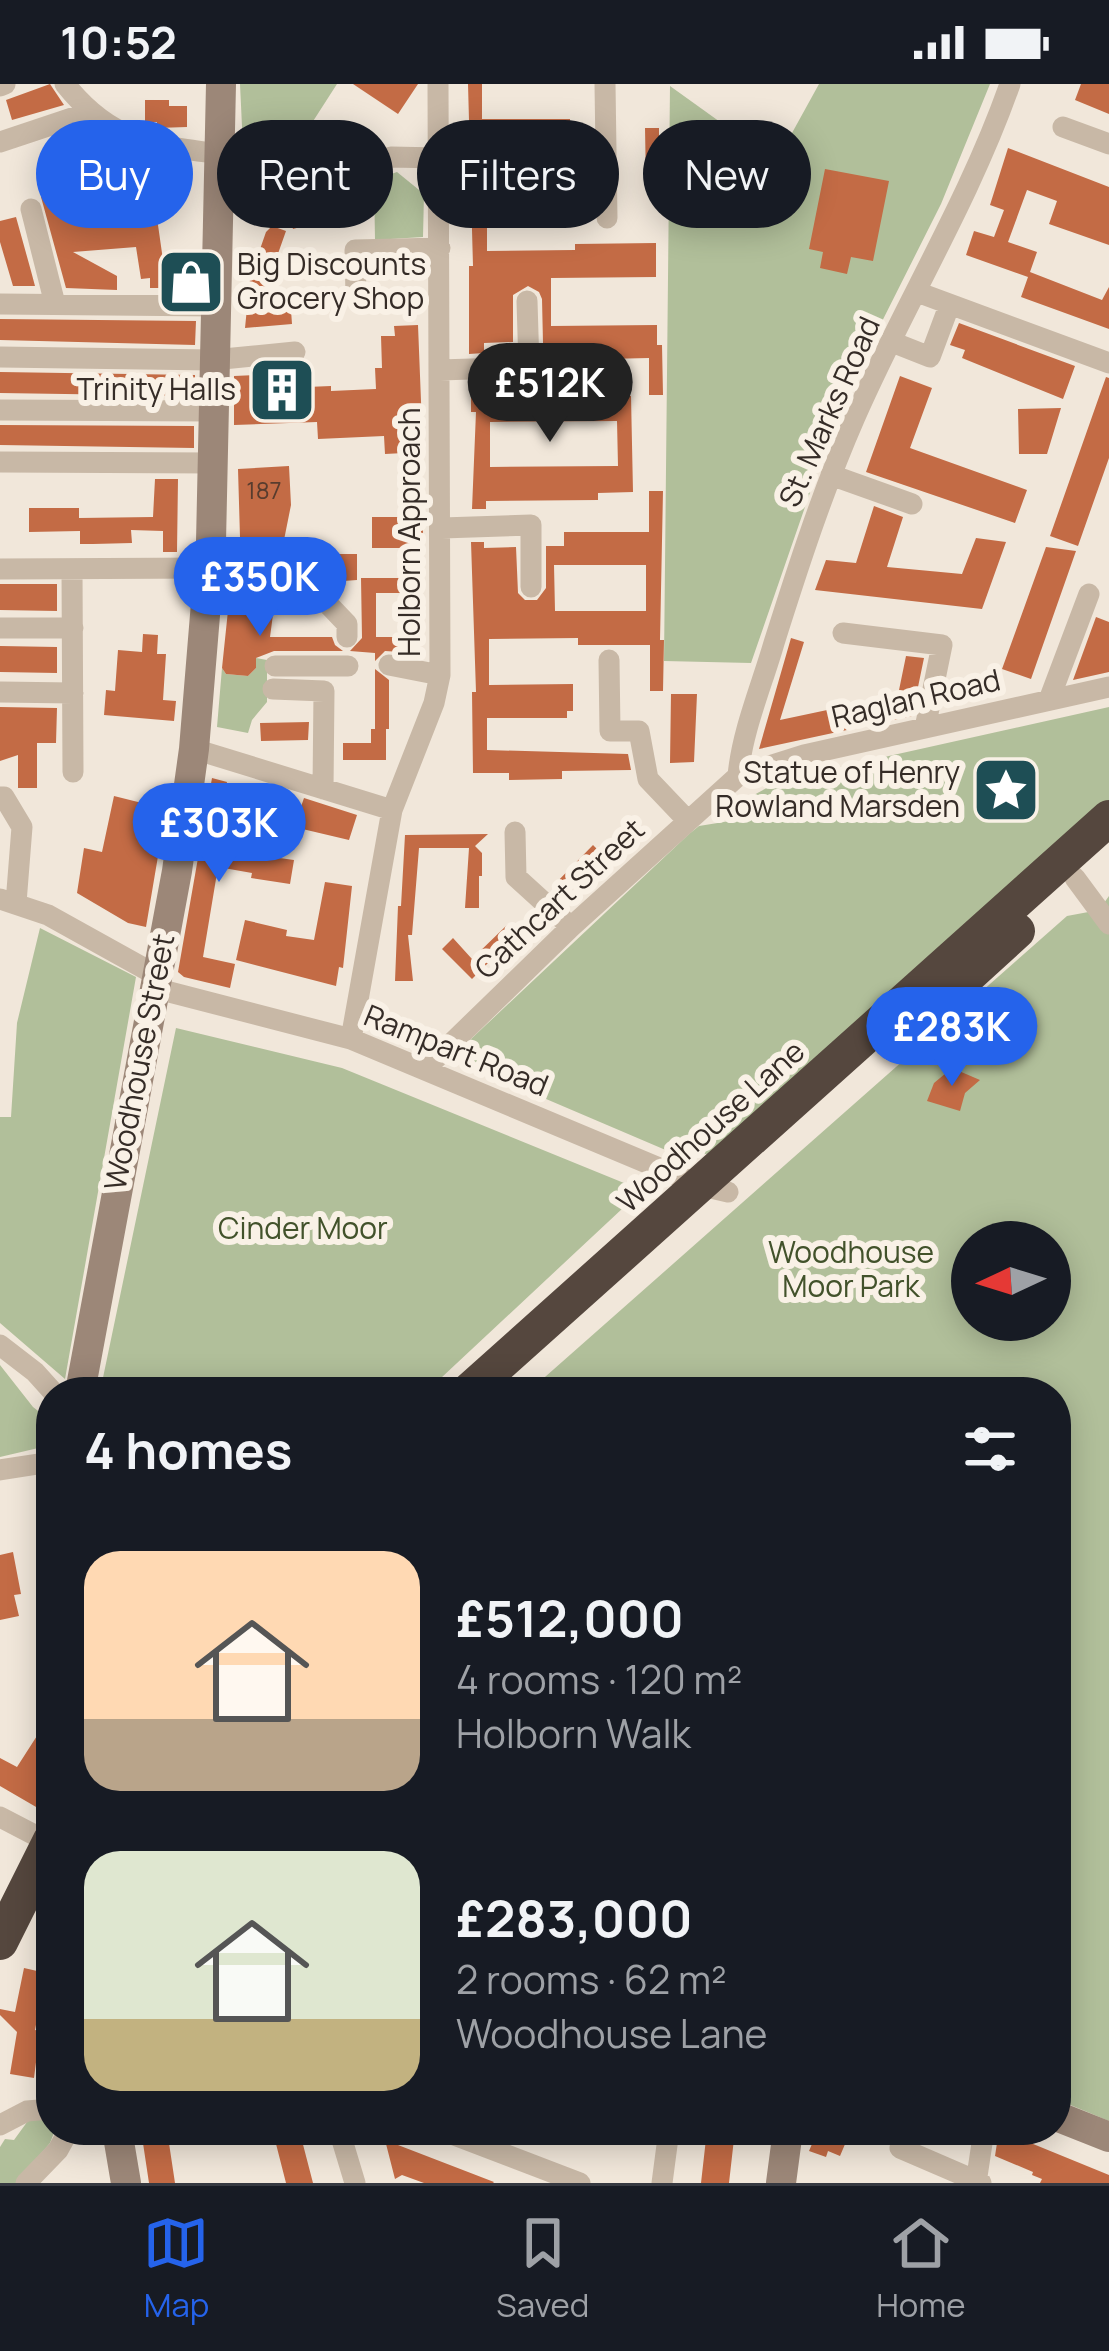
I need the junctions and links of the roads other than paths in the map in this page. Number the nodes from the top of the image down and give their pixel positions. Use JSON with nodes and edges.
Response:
{"nodes":[{"id":1,"x":65,"y":84,"type":"edge"},
{"id":2,"x":221,"y":84,"type":"edge"},
{"id":3,"x":438,"y":84,"type":"edge"},
{"id":4,"x":604,"y":84,"type":"edge"},
{"id":5,"x":1010,"y":84,"type":"edge"},
{"id":6,"x":87,"y":112,"type":"junction"},
{"id":7,"x":221,"y":120,"type":"edge"},
{"id":8,"x":438,"y":120,"type":"edge"},
{"id":9,"x":605,"y":120,"type":"edge"},
{"id":10,"x":1063,"y":127,"type":"dead end"},
{"id":11,"x":0,"y":142,"type":"edge"},
{"id":12,"x":1109,"y":144,"type":"edge"},
{"id":13,"x":217,"y":153,"type":"edge"},
{"id":14,"x":31,"y":209,"type":"dead end"},
{"id":15,"x":218,"y":228,"type":"edge"},
{"id":16,"x":440,"y":228,"type":"edge"},
{"id":17,"x":440,"y":248,"type":"junction"},
{"id":18,"x":917,"y":292,"type":"junction"},
{"id":19,"x":356,"y":296,"type":"dead end"},
{"id":20,"x":527,"y":302,"type":"dead end"},
{"id":21,"x":0,"y":304,"type":"edge"},
{"id":22,"x":55,"y":304,"type":"junction"},
{"id":23,"x":215,"y":306,"type":"junction"},
{"id":24,"x":949,"y":306,"type":"junction"},
{"id":25,"x":892,"y":342,"type":"junction"},
{"id":26,"x":295,"y":352,"type":"dead end"},
{"id":27,"x":0,"y":357,"type":"edge"},
{"id":28,"x":213,"y":359,"type":"junction"},
{"id":29,"x":1109,"y":362,"type":"edge"},
{"id":30,"x":440,"y":370,"type":"junction"},
{"id":31,"x":0,"y":410,"type":"edge"},
{"id":32,"x":212,"y":411,"type":"junction"},
{"id":33,"x":0,"y":462,"type":"edge"},
{"id":34,"x":212,"y":463,"type":"junction"},
{"id":35,"x":831,"y":475,"type":"junction"},
{"id":36,"x":911,"y":504,"type":"dead end"},
{"id":37,"x":442,"y":528,"type":"junction"},
{"id":38,"x":210,"y":568,"type":"junction"},
{"id":39,"x":0,"y":569,"type":"edge"},
{"id":40,"x":73,"y":570,"type":"junction"},
{"id":41,"x":531,"y":587,"type":"dead end"},
{"id":42,"x":295,"y":600,"type":"dead end"},
{"id":43,"x":1109,"y":612,"type":"edge"},
{"id":44,"x":0,"y":628,"type":"edge"},
{"id":45,"x":73,"y":628,"type":"junction"},
{"id":46,"x":843,"y":633,"type":"dead end"},
{"id":47,"x":348,"y":652,"type":"junction"},
{"id":48,"x":608,"y":660,"type":"dead end"},
{"id":49,"x":440,"y":675,"type":"junction"},
{"id":50,"x":1109,"y":687,"type":"edge"},
{"id":51,"x":0,"y":692,"type":"edge"},
{"id":52,"x":73,"y":693,"type":"junction"},
{"id":53,"x":1048,"y":700,"type":"junction"},
{"id":54,"x":925,"y":728,"type":"junction"},
{"id":55,"x":194,"y":749,"type":"junction"},
{"id":56,"x":73,"y":772,"type":"dead end"},
{"id":57,"x":738,"y":776,"type":"junction"},
{"id":58,"x":323,"y":789,"type":"junction"},
{"id":59,"x":0,"y":797,"type":"edge"},
{"id":60,"x":392,"y":810,"type":"junction"},
{"id":61,"x":1109,"y":818,"type":"edge"},
{"id":62,"x":688,"y":821,"type":"junction"},
{"id":63,"x":514,"y":832,"type":"dead end"},
{"id":64,"x":1109,"y":848,"type":"edge"},
{"id":65,"x":1075,"y":878,"type":"junction"},
{"id":66,"x":8,"y":901,"type":"edge"},
{"id":67,"x":1109,"y":924,"type":"edge"},
{"id":68,"x":571,"y":927,"type":"junction"},
{"id":69,"x":155,"y":981,"type":"junction"},
{"id":70,"x":351,"y":1039,"type":"junction"},
{"id":71,"x":425,"y":1069,"type":"junction"},
{"id":72,"x":715,"y":1189,"type":"junction"},
{"id":73,"x":0,"y":1346,"type":"edge"},
{"id":74,"x":40,"y":1377,"type":"edge"},
{"id":75,"x":83,"y":1377,"type":"edge"},
{"id":76,"x":486,"y":1377,"type":"edge"},
{"id":77,"x":518,"y":1377,"type":"edge"},
{"id":78,"x":36,"y":1465,"type":"edge"},
{"id":79,"x":0,"y":1471,"type":"edge"},
{"id":80,"x":34,"y":1834,"type":"edge"},
{"id":81,"x":0,"y":1942,"type":"edge"},
{"id":82,"x":36,"y":2110,"type":"edge"},
{"id":83,"x":1071,"y":2122,"type":"edge"},
{"id":84,"x":0,"y":2125,"type":"edge"},
{"id":85,"x":1109,"y":2138,"type":"edge"},
{"id":86,"x":61,"y":2145,"type":"edge"},
{"id":87,"x":120,"y":2145,"type":"edge"},
{"id":88,"x":344,"y":2145,"type":"edge"},
{"id":89,"x":480,"y":2145,"type":"edge"},
{"id":90,"x":667,"y":2145,"type":"edge"},
{"id":91,"x":786,"y":2145,"type":"edge"},
{"id":92,"x":982,"y":2145,"type":"edge"},
{"id":93,"x":900,"y":2148,"type":"dead end"},
{"id":94,"x":978,"y":2182,"type":"edge"},
{"id":95,"x":26,"y":2183,"type":"edge"},
{"id":96,"x":126,"y":2183,"type":"edge"},
{"id":97,"x":355,"y":2183,"type":"edge"},
{"id":98,"x":580,"y":2183,"type":"edge"},
{"id":99,"x":662,"y":2183,"type":"edge"},
{"id":100,"x":781,"y":2183,"type":"edge"}],
"edges":[{"from":1,"to":6,"type":"street"},
{"from":2,"to":7,"type":"street","name":"Woodhouse Street"},
{"from":3,"to":8,"type":"street","name":"Holborn Approach"},
{"from":4,"to":9,"type":"street"},
{"from":5,"to":18,"type":"street","name":"St. Marks Road"},
{"from":6,"to":11,"type":"street"},
{"from":6,"to":13,"type":"street"},
{"from":10,"to":12,"type":"street"},
{"from":14,"to":22,"type":"street"},
{"from":15,"to":23,"type":"street","name":"Woodhouse Street"},
{"from":16,"to":17,"type":"street","name":"Holborn Approach"},
{"from":17,"to":19,"type":"street"},
{"from":17,"to":30,"type":"street","name":"Holborn Approach"},
{"from":18,"to":24,"type":"street"},
{"from":18,"to":25,"type":"street","name":"St. Marks Road"},
{"from":20,"to":30,"type":"street"},
{"from":21,"to":22,"type":"street"},
{"from":22,"to":23,"type":"street"},
{"from":23,"to":28,"type":"street","name":"Woodhouse Street"},
{"from":24,"to":25,"type":"street"},
{"from":24,"to":29,"type":"street"},
{"from":25,"to":35,"type":"street","name":"St. Marks Road"},
{"from":26,"to":28,"type":"street"},
{"from":27,"to":28,"type":"street"},
{"from":28,"to":32,"type":"street","name":"Woodhouse Street"},
{"from":30,"to":37,"type":"street","name":"Holborn Approach"},
{"from":31,"to":32,"type":"street"},
{"from":32,"to":34,"type":"street","name":"Woodhouse Street"},
{"from":33,"to":34,"type":"street"},
{"from":34,"to":38,"type":"street","name":"Woodhouse Street"},
{"from":35,"to":36,"type":"street"},
{"from":35,"to":57,"type":"street","name":"St. Marks Road"},
{"from":37,"to":41,"type":"street"},
{"from":37,"to":49,"type":"street","name":"Holborn Approach"},
{"from":38,"to":40,"type":"street"},
{"from":38,"to":55,"type":"street","name":"Woodhouse Street"},
{"from":39,"to":40,"type":"street"},
{"from":40,"to":45,"type":"street"},
{"from":42,"to":47,"type":"street"},
{"from":43,"to":53,"type":"street"},
{"from":44,"to":45,"type":"street"},
{"from":45,"to":52,"type":"street"},
{"from":46,"to":54,"type":"street"},
{"from":47,"to":49,"type":"street"},
{"from":47,"to":58,"type":"street"},
{"from":48,"to":62,"type":"street"},
{"from":49,"to":60,"type":"street","name":"Holborn Approach"},
{"from":50,"to":53,"type":"street","name":"Raglan Road"},
{"from":51,"to":52,"type":"street"},
{"from":52,"to":56,"type":"street"},
{"from":53,"to":54,"type":"street","name":"Raglan Road"},
{"from":54,"to":57,"type":"street","name":"Raglan Road"},
{"from":55,"to":58,"type":"street"},
{"from":55,"to":69,"type":"street","name":"Woodhouse Street"},
{"from":57,"to":62,"type":"street","name":"Cathcart Street"},
{"from":58,"to":60,"type":"street"},
{"from":59,"to":66,"type":"street"},
{"from":60,"to":70,"type":"street","name":"Holborn Approach"},
{"from":61,"to":72,"type":"highway","name":"Woodhouse Lane"},
{"from":62,"to":68,"type":"street","name":"Cathcart Street"},
{"from":63,"to":68,"type":"street"},
{"from":64,"to":65,"type":"highway","name":"Woodhouse Lane"},
{"from":65,"to":67,"type":"street"},
{"from":65,"to":72,"type":"highway","name":"Woodhouse Lane"},
{"from":66,"to":69,"type":"street","name":"Rampart Road"},
{"from":68,"to":71,"type":"street","name":"Cathcart Street"},
{"from":69,"to":70,"type":"street","name":"Rampart Road"},
{"from":69,"to":75,"type":"street","name":"Woodhouse Street"},
{"from":70,"to":71,"type":"street","name":"Rampart Road"},
{"from":71,"to":72,"type":"street","name":"Rampart Road"},
{"from":72,"to":76,"type":"highway","name":"Woodhouse Lane"},
{"from":72,"to":77,"type":"highway","name":"Woodhouse Lane"},
{"from":73,"to":74,"type":"street"},
{"from":78,"to":79,"type":"street"},
{"from":80,"to":81,"type":"highway"},
{"from":82,"to":84,"type":"street"},
{"from":83,"to":85,"type":"street"},
{"from":86,"to":95,"type":"street"},
{"from":87,"to":96,"type":"street"},
{"from":88,"to":97,"type":"street"},
{"from":89,"to":98,"type":"street"},
{"from":90,"to":99,"type":"street"},
{"from":91,"to":100,"type":"street"},
{"from":92,"to":94,"type":"street"},
{"from":93,"to":94,"type":"street"}]}
